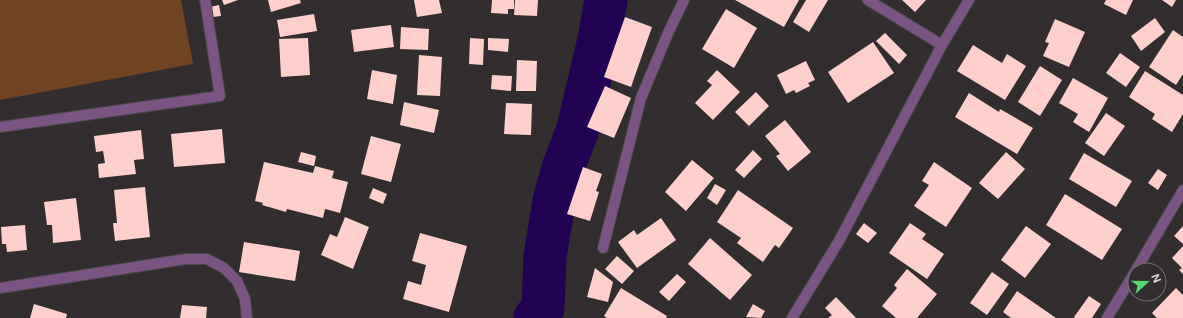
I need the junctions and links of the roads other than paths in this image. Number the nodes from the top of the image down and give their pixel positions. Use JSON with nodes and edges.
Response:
{"nodes":[{"id":1,"x":204,"y":0,"type":"edge"},
{"id":2,"x":684,"y":0,"type":"edge"},
{"id":3,"x":868,"y":0,"type":"edge"},
{"id":4,"x":969,"y":0,"type":"edge"},
{"id":5,"x":942,"y":44,"type":"junction"},
{"id":6,"x":0,"y":127,"type":"edge"},
{"id":7,"x":1183,"y":190,"type":"edge"},
{"id":8,"x":603,"y":248,"type":"dead end"},
{"id":9,"x":1141,"y":262,"type":"edge"},
{"id":10,"x":1127,"y":286,"type":"edge"},
{"id":11,"x":0,"y":288,"type":"edge"},
{"id":12,"x":247,"y":318,"type":"edge"},
{"id":13,"x":792,"y":318,"type":"edge"},
{"id":14,"x":1107,"y":318,"type":"edge"}],
"edges":[{"from":1,"to":6,"type":"street"},
{"from":2,"to":8,"type":"street"},
{"from":3,"to":5,"type":"street"},
{"from":4,"to":5,"type":"street"},
{"from":5,"to":13,"type":"street"},
{"from":7,"to":9,"type":"street"},
{"from":10,"to":14,"type":"street"},
{"from":11,"to":12,"type":"street"}]}
